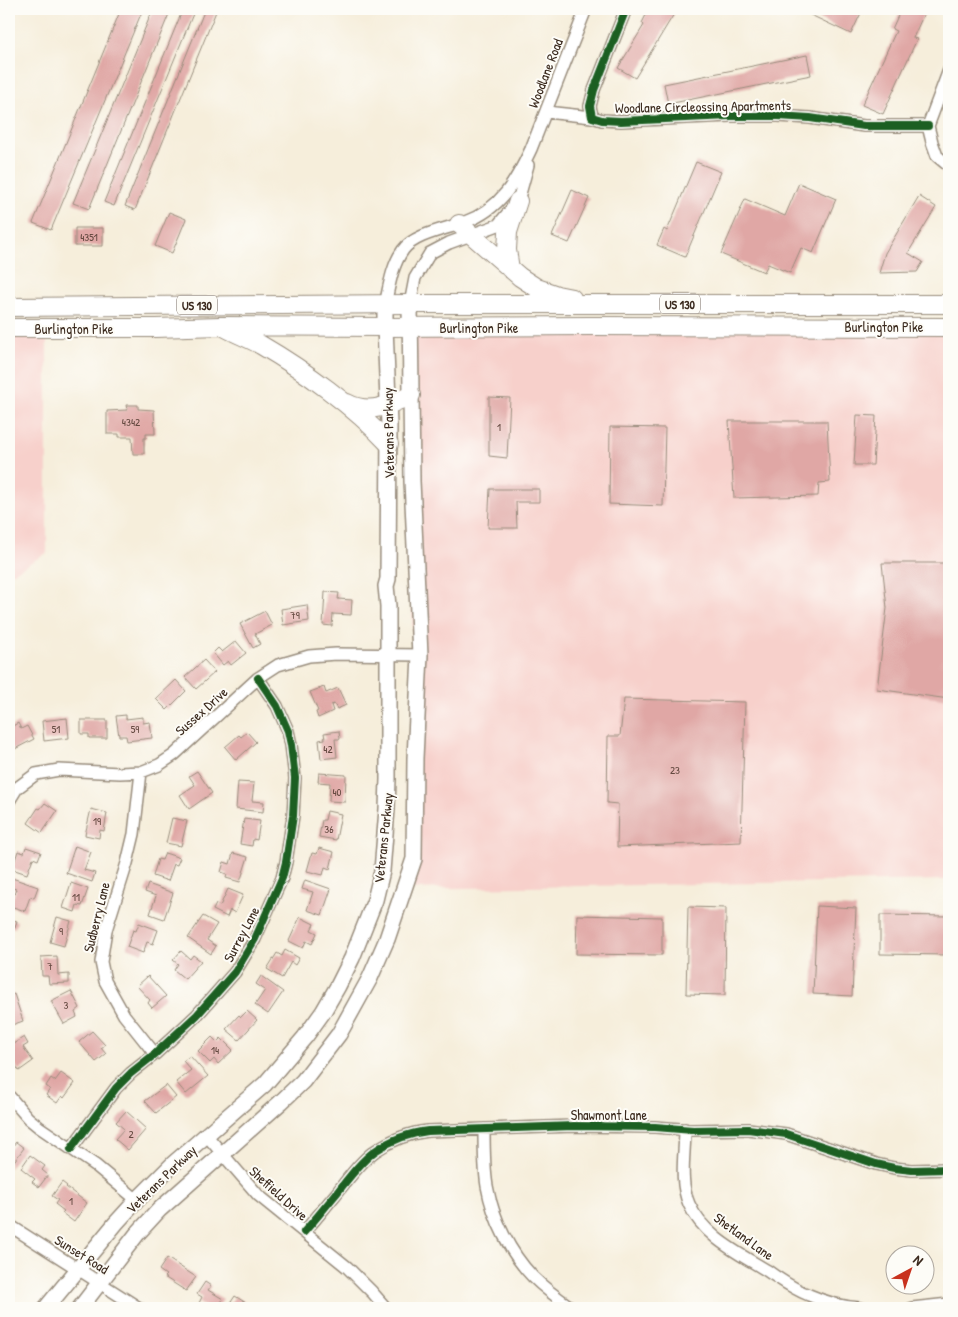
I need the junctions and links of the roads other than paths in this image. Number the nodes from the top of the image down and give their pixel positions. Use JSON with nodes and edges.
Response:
{"nodes":[{"id":1,"x":586,"y":9,"type":"edge"},
{"id":2,"x":626,"y":9,"type":"edge"},
{"id":3,"x":949,"y":70,"type":"edge"},
{"id":4,"x":546,"y":112,"type":"junction"},
{"id":5,"x":592,"y":117,"type":"junction"},
{"id":6,"x":928,"y":126,"type":"junction"},
{"id":7,"x":531,"y":148,"type":"junction"},
{"id":8,"x":949,"y":166,"type":"edge"},
{"id":9,"x":518,"y":201,"type":"junction"},
{"id":10,"x":465,"y":230,"type":"junction"},
{"id":11,"x":510,"y":269,"type":"junction"},
{"id":12,"x":385,"y":304,"type":"junction"},
{"id":13,"x":410,"y":304,"type":"junction"},
{"id":14,"x":599,"y":304,"type":"junction"},
{"id":15,"x":949,"y":304,"type":"edge"},
{"id":16,"x":9,"y":307,"type":"edge"},
{"id":17,"x":221,"y":326,"type":"junction"},
{"id":18,"x":949,"y":326,"type":"edge"},
{"id":19,"x":385,"y":327,"type":"junction"},
{"id":20,"x":410,"y":327,"type":"junction"},
{"id":21,"x":9,"y":328,"type":"edge"},
{"id":22,"x":411,"y":395,"type":"junction"},
{"id":23,"x":340,"y":400,"type":"junction"},
{"id":24,"x":388,"y":406,"type":"junction"},
{"id":25,"x":389,"y":444,"type":"junction"},
{"id":26,"x":388,"y":655,"type":"junction"},
{"id":27,"x":420,"y":655,"type":"junction"},
{"id":28,"x":258,"y":678,"type":"junction"},
{"id":29,"x":141,"y":772,"type":"junction"},
{"id":30,"x":9,"y":801,"type":"edge"},
{"id":31,"x":155,"y":1054,"type":"junction"},
{"id":32,"x":9,"y":1096,"type":"edge"},
{"id":33,"x":484,"y":1129,"type":"junction"},
{"id":34,"x":685,"y":1129,"type":"junction"},
{"id":35,"x":207,"y":1136,"type":"junction"},
{"id":36,"x":71,"y":1149,"type":"junction"},
{"id":37,"x":222,"y":1154,"type":"junction"},
{"id":38,"x":949,"y":1169,"type":"edge"},
{"id":39,"x":136,"y":1200,"type":"junction"},
{"id":40,"x":9,"y":1225,"type":"edge"},
{"id":41,"x":304,"y":1232,"type":"junction"},
{"id":42,"x":78,"y":1270,"type":"junction"},
{"id":43,"x":99,"y":1282,"type":"junction"},
{"id":44,"x":949,"y":1304,"type":"edge"},
{"id":45,"x":46,"y":1308,"type":"edge"},
{"id":46,"x":80,"y":1308,"type":"edge"},
{"id":47,"x":139,"y":1308,"type":"edge"},
{"id":48,"x":386,"y":1308,"type":"edge"},
{"id":49,"x":572,"y":1308,"type":"edge"},
{"id":50,"x":860,"y":1308,"type":"edge"},
{"id":51,"x":912,"y":1308,"type":"edge"}],
"edges":[{"from":1,"to":4,"type":"street","name":"Woodlane Road"},
{"from":2,"to":5,"type":"street"},
{"from":3,"to":6,"type":"street"},
{"from":4,"to":5,"type":"street","name":"Woodlane Circleossing Apartments"},
{"from":4,"to":7,"type":"street","name":"Woodlane Road"},
{"from":5,"to":6,"type":"street","name":"Woodlane Circleossing Apartments"},
{"from":6,"to":8,"type":"street"},
{"from":7,"to":9,"type":"street","name":"Woodlane Road"},
{"from":7,"to":10,"type":"street","name":"Woodlane Road"},
{"from":9,"to":10,"type":"street","name":"Woodlane Road"},
{"from":9,"to":11,"type":"highway"},
{"from":10,"to":11,"type":"highway"},
{"from":10,"to":12,"type":"street","name":"Woodlane Road"},
{"from":10,"to":13,"type":"street","name":"Woodlane Road"},
{"from":11,"to":14,"type":"highway"},
{"from":12,"to":13,"type":"highway","name":"Burlington Pike","number":"US 130"},
{"from":12,"to":16,"type":"highway","name":"Burlington Pike","number":"US 130"},
{"from":12,"to":19,"type":"main road","name":"Veterans Parkway"},
{"from":13,"to":14,"type":"highway","name":"Burlington Pike","number":"US 130"},
{"from":13,"to":20,"type":"main road","name":"Veterans Parkway"},
{"from":14,"to":15,"type":"highway","name":"Burlington Pike","number":"US 130"},
{"from":17,"to":19,"type":"highway","name":"Burlington Pike","number":"US 130"},
{"from":17,"to":21,"type":"highway","name":"Burlington Pike","number":"US 130"},
{"from":17,"to":23,"type":"highway"},
{"from":18,"to":20,"type":"highway","name":"Burlington Pike","number":"US 130"},
{"from":19,"to":20,"type":"highway","name":"Burlington Pike","number":"US 130"},
{"from":19,"to":24,"type":"main road","name":"Veterans Parkway"},
{"from":20,"to":22,"type":"main road","name":"Veterans Parkway"},
{"from":22,"to":24,"type":"highway"},
{"from":22,"to":27,"type":"main road","name":"Veterans Parkway"},
{"from":23,"to":24,"type":"highway"},
{"from":23,"to":25,"type":"highway"},
{"from":24,"to":25,"type":"main road","name":"Veterans Parkway"},
{"from":25,"to":26,"type":"main road","name":"Veterans Parkway"},
{"from":26,"to":27,"type":"street","name":"Sussex Drive"},
{"from":26,"to":28,"type":"street","name":"Sussex Drive"},
{"from":26,"to":35,"type":"main road","name":"Veterans Parkway"},
{"from":27,"to":37,"type":"main road","name":"Veterans Parkway"},
{"from":28,"to":29,"type":"street","name":"Sussex Drive"},
{"from":28,"to":31,"type":"street","name":"Surrey Lane"},
{"from":29,"to":30,"type":"street","name":"Sussex Drive"},
{"from":29,"to":31,"type":"street","name":"Sudberry Lane"},
{"from":31,"to":36,"type":"street","name":"Surrey Lane"},
{"from":32,"to":36,"type":"street"},
{"from":33,"to":34,"type":"street","name":"Shawmont Lane"},
{"from":33,"to":41,"type":"street","name":"Shawmont Lane"},
{"from":33,"to":49,"type":"street"},
{"from":34,"to":38,"type":"street","name":"Shawmont Lane"},
{"from":34,"to":50,"type":"street","name":"Shetland Lane"},
{"from":35,"to":37,"type":"street","name":"Sheffield Drive"},
{"from":35,"to":39,"type":"main road","name":"Veterans Parkway"},
{"from":36,"to":39,"type":"street"},
{"from":37,"to":41,"type":"street","name":"Sheffield Drive"},
{"from":37,"to":43,"type":"main road","name":"Veterans Parkway"},
{"from":39,"to":42,"type":"main road","name":"Veterans Parkway"},
{"from":40,"to":42,"type":"street","name":"Sunset Road"},
{"from":41,"to":48,"type":"street","name":"Sheffield Drive"},
{"from":42,"to":43,"type":"street","name":"Sunset Road"},
{"from":42,"to":45,"type":"main road","name":"Veterans Parkway"},
{"from":43,"to":46,"type":"main road","name":"Veterans Parkway"},
{"from":43,"to":47,"type":"street","name":"Sunset Road"},
{"from":44,"to":51,"type":"street"}]}
